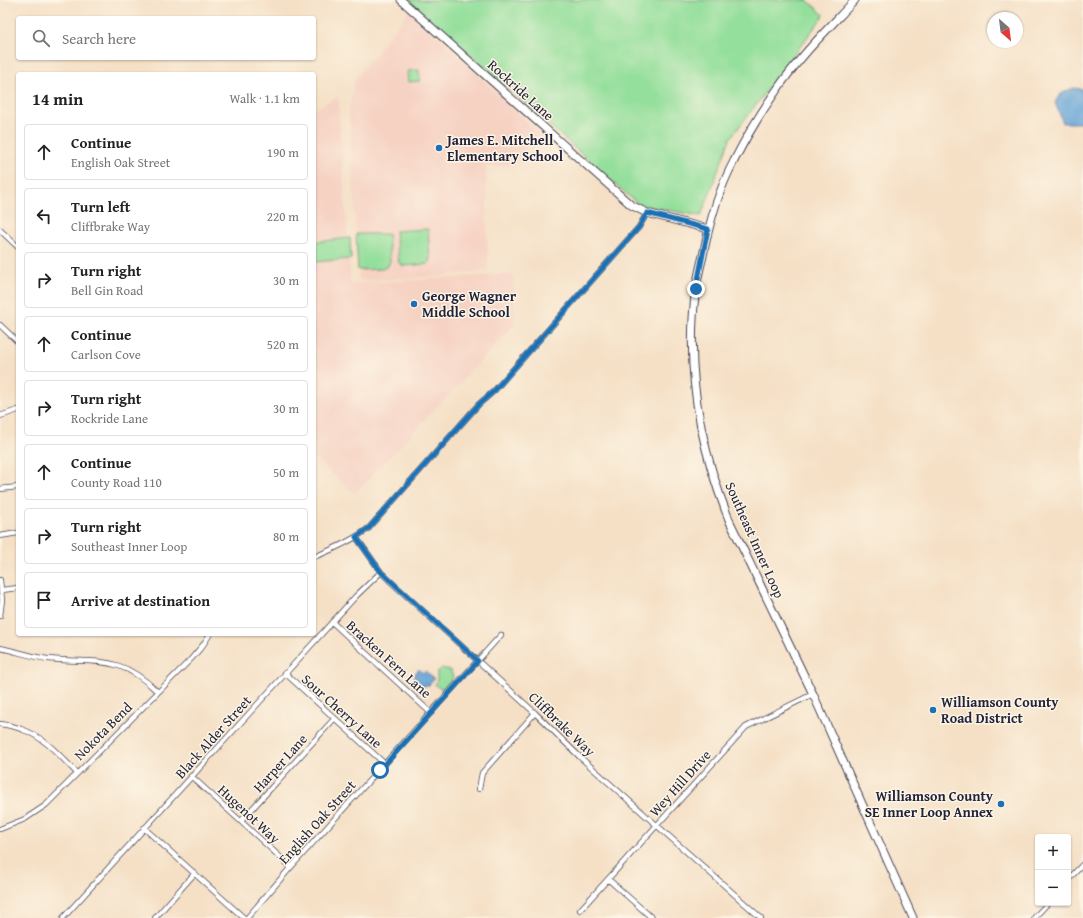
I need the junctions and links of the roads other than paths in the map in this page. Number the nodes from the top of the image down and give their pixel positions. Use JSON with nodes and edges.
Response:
{"nodes":[{"id":1,"x":402,"y":0,"type":"edge"},
{"id":2,"x":855,"y":0,"type":"edge"},
{"id":3,"x":647,"y":213,"type":"junction"},
{"id":4,"x":708,"y":229,"type":"junction"},
{"id":5,"x":0,"y":230,"type":"edge"},
{"id":6,"x":16,"y":245,"type":"edge"},
{"id":7,"x":0,"y":325,"type":"edge"},
{"id":8,"x":16,"y":340,"type":"edge"},
{"id":9,"x":16,"y":411,"type":"edge"},
{"id":10,"x":0,"y":416,"type":"edge"},
{"id":11,"x":16,"y":487,"type":"edge"},
{"id":12,"x":0,"y":489,"type":"edge"},
{"id":13,"x":16,"y":533,"type":"edge"},
{"id":14,"x":0,"y":536,"type":"edge"},
{"id":15,"x":356,"y":537,"type":"junction"},
{"id":16,"x":316,"y":556,"type":"edge"},
{"id":17,"x":381,"y":572,"type":"junction"},
{"id":18,"x":0,"y":580,"type":"edge"},
{"id":19,"x":16,"y":588,"type":"edge"},
{"id":20,"x":2,"y":590,"type":"junction"},
{"id":21,"x":0,"y":616,"type":"edge"},
{"id":22,"x":332,"y":622,"type":"junction"},
{"id":23,"x":501,"y":635,"type":"dead end"},
{"id":24,"x":209,"y":636,"type":"edge"},
{"id":25,"x":0,"y":648,"type":"edge"},
{"id":26,"x":478,"y":661,"type":"junction"},
{"id":27,"x":285,"y":673,"type":"junction"},
{"id":28,"x":158,"y":692,"type":"junction"},
{"id":29,"x":813,"y":694,"type":"junction"},
{"id":30,"x":535,"y":712,"type":"junction"},
{"id":31,"x":431,"y":713,"type":"junction"},
{"id":32,"x":334,"y":719,"type":"junction"},
{"id":33,"x":0,"y":724,"type":"edge"},
{"id":34,"x":385,"y":764,"type":"junction"},
{"id":35,"x":77,"y":773,"type":"junction"},
{"id":36,"x":191,"y":776,"type":"junction"},
{"id":37,"x":479,"y":789,"type":"dead end"},
{"id":38,"x":242,"y":821,"type":"junction"},
{"id":39,"x":657,"y":825,"type":"junction"},
{"id":40,"x":144,"y":828,"type":"junction"},
{"id":41,"x":0,"y":829,"type":"edge"},
{"id":42,"x":1083,"y":864,"type":"edge"},
{"id":43,"x":291,"y":868,"type":"junction"},
{"id":44,"x":195,"y":874,"type":"junction"},
{"id":45,"x":1071,"y":877,"type":"edge"},
{"id":46,"x":608,"y":879,"type":"junction"},
{"id":47,"x":1045,"y":906,"type":"edge"},
{"id":48,"x":580,"y":910,"type":"dead end"},
{"id":49,"x":63,"y":918,"type":"edge"},
{"id":50,"x":155,"y":918,"type":"edge"},
{"id":51,"x":244,"y":918,"type":"edge"},
{"id":52,"x":247,"y":918,"type":"edge"},
{"id":53,"x":652,"y":918,"type":"edge"},
{"id":54,"x":761,"y":918,"type":"edge"},
{"id":55,"x":913,"y":918,"type":"edge"},
{"id":56,"x":1034,"y":918,"type":"edge"}],
"edges":[{"from":1,"to":3,"type":"main road","name":"Rockride Lane"},
{"from":2,"to":4,"type":"main road","name":"Southeast Inner Loop"},
{"from":3,"to":4,"type":"main road","name":"Rockride Lane"},
{"from":3,"to":15,"type":"street"},
{"from":4,"to":29,"type":"main road","name":"Southeast Inner Loop"},
{"from":5,"to":6,"type":"street"},
{"from":7,"to":8,"type":"street"},
{"from":9,"to":10,"type":"street"},
{"from":11,"to":12,"type":"street"},
{"from":13,"to":14,"type":"street"},
{"from":15,"to":16,"type":"street"},
{"from":15,"to":17,"type":"street","name":"Cliffbrake Way"},
{"from":17,"to":22,"type":"street","name":"Black Alder Street"},
{"from":17,"to":26,"type":"street","name":"Cliffbrake Way"},
{"from":18,"to":20,"type":"street"},
{"from":19,"to":20,"type":"street"},
{"from":20,"to":21,"type":"street"},
{"from":22,"to":27,"type":"street","name":"Black Alder Street"},
{"from":22,"to":31,"type":"street","name":"Bracken Fern Lane"},
{"from":23,"to":26,"type":"street","name":"English Oak Street"},
{"from":24,"to":28,"type":"street","name":"Nokota Bend"},
{"from":25,"to":28,"type":"street"},
{"from":26,"to":30,"type":"street","name":"Cliffbrake Way"},
{"from":26,"to":31,"type":"street","name":"English Oak Street"},
{"from":27,"to":32,"type":"street","name":"Sour Cherry Lane"},
{"from":27,"to":36,"type":"street","name":"Black Alder Street"},
{"from":28,"to":35,"type":"street","name":"Nokota Bend"},
{"from":29,"to":39,"type":"street","name":"Wey Hill Drive"},
{"from":29,"to":55,"type":"main road","name":"Southeast Inner Loop"},
{"from":30,"to":37,"type":"street"},
{"from":30,"to":39,"type":"street","name":"Cliffbrake Way"},
{"from":31,"to":34,"type":"street","name":"English Oak Street"},
{"from":32,"to":34,"type":"street","name":"Sour Cherry Lane"},
{"from":32,"to":38,"type":"street","name":"Harper Lane"},
{"from":33,"to":35,"type":"street"},
{"from":34,"to":43,"type":"street","name":"English Oak Street"},
{"from":35,"to":41,"type":"street","name":"Nokota Bend"},
{"from":36,"to":38,"type":"street","name":"Hugenot Way"},
{"from":36,"to":40,"type":"street","name":"Black Alder Street"},
{"from":38,"to":43,"type":"street","name":"Hugenot Way"},
{"from":39,"to":46,"type":"street","name":"Wey Hill Drive"},
{"from":39,"to":54,"type":"street","name":"Cliffbrake Way"},
{"from":40,"to":44,"type":"street"},
{"from":40,"to":49,"type":"street","name":"Black Alder Street"},
{"from":42,"to":45,"type":"street"},
{"from":43,"to":52,"type":"street","name":"English Oak Street"},
{"from":44,"to":50,"type":"street"},
{"from":44,"to":51,"type":"street"},
{"from":46,"to":48,"type":"street","name":"Wey Hill Drive"},
{"from":46,"to":53,"type":"street"},
{"from":47,"to":56,"type":"street"}]}
